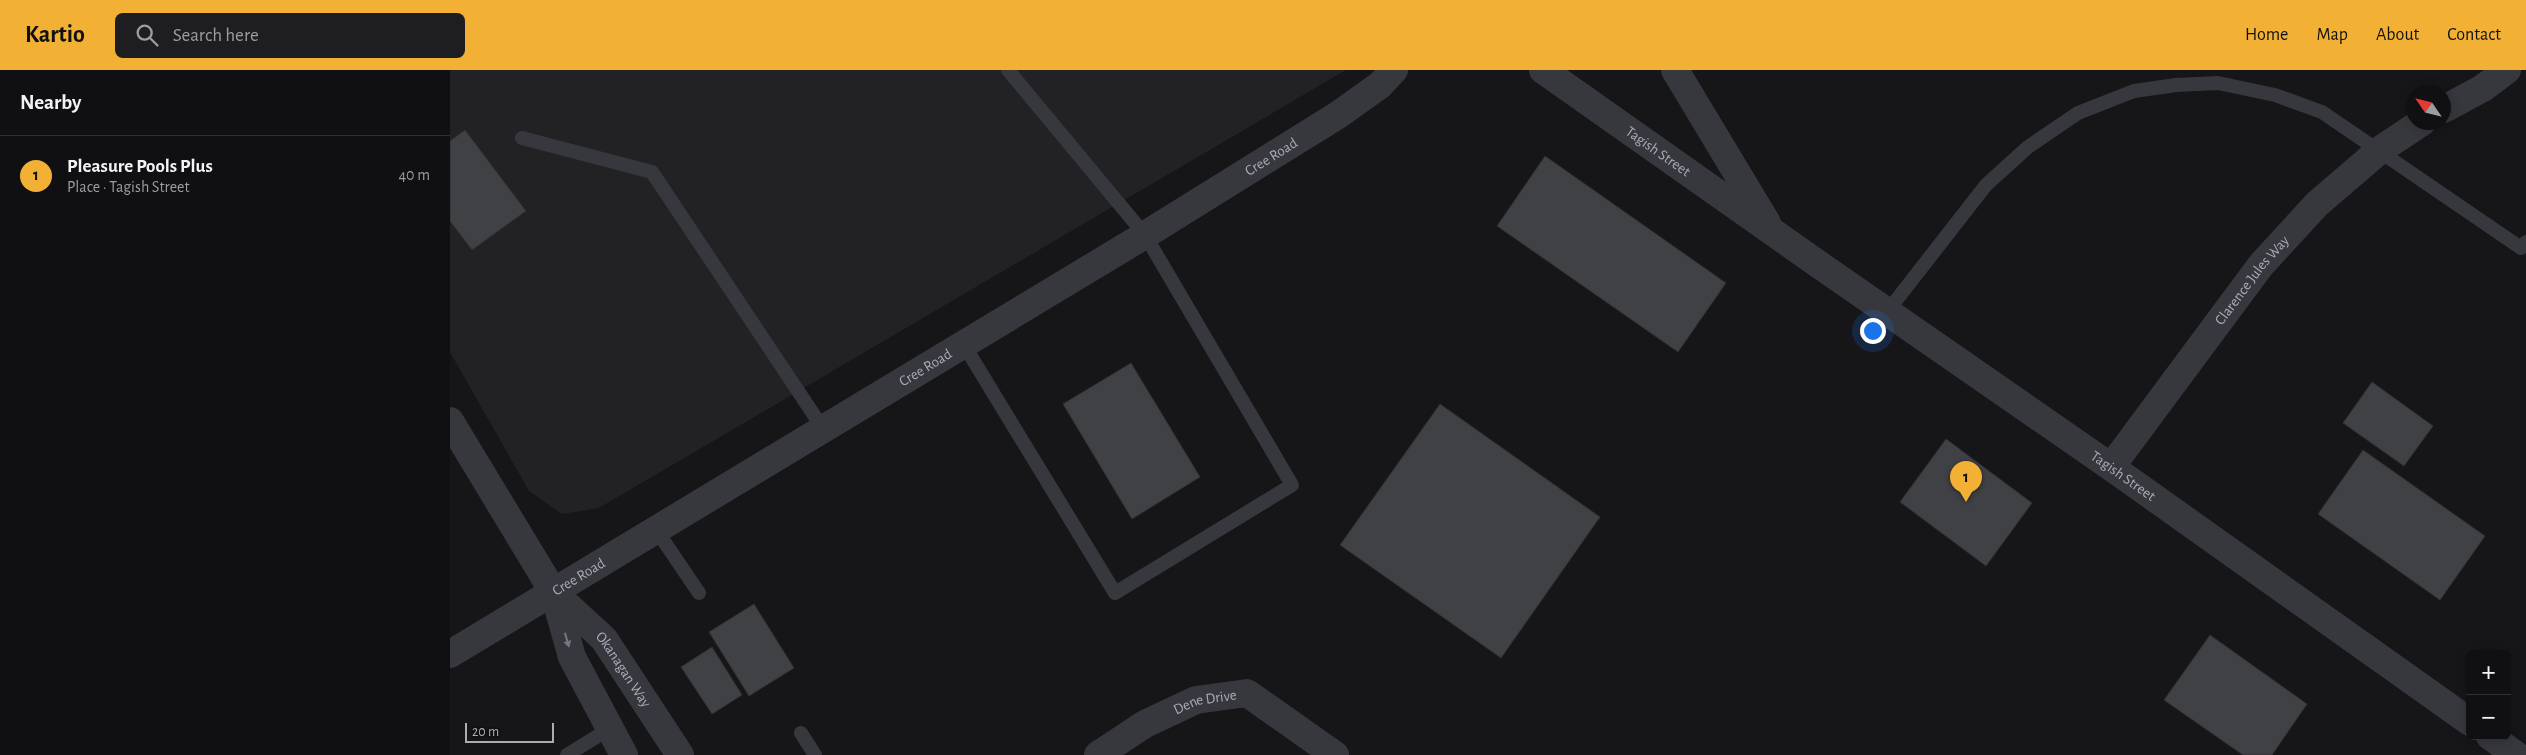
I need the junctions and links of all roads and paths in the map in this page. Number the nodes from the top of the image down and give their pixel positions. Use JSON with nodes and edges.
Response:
{"nodes":[{"id":1,"x":1008,"y":70,"type":"edge"},
{"id":2,"x":1394,"y":70,"type":"edge"},
{"id":3,"x":1543,"y":70,"type":"edge"},
{"id":4,"x":1674,"y":70,"type":"edge"},
{"id":5,"x":2507,"y":70,"type":"edge"},
{"id":6,"x":2451,"y":105,"type":"edge"},
{"id":7,"x":2410,"y":130,"type":"edge"},
{"id":8,"x":522,"y":138,"type":"dead end"},
{"id":9,"x":2380,"y":150,"type":"junction"},
{"id":10,"x":1773,"y":233,"type":"junction"},
{"id":11,"x":1145,"y":235,"type":"junction"},
{"id":12,"x":2526,"y":242,"type":"edge"},
{"id":13,"x":1887,"y":312,"type":"junction"},
{"id":14,"x":964,"y":345,"type":"junction"},
{"id":15,"x":450,"y":421,"type":"edge"},
{"id":16,"x":824,"y":430,"type":"junction"},
{"id":17,"x":2111,"y":467,"type":"junction"},
{"id":18,"x":657,"y":530,"type":"junction"},
{"id":19,"x":554,"y":593,"type":"junction"},
{"id":20,"x":699,"y":593,"type":"dead end"},
{"id":21,"x":450,"y":654,"type":"edge"},
{"id":22,"x":2466,"y":719,"type":"edge"},
{"id":23,"x":609,"y":730,"type":"junction"},
{"id":24,"x":801,"y":733,"type":"dead end"},
{"id":25,"x":2495,"y":740,"type":"edge"},
{"id":26,"x":567,"y":755,"type":"edge"},
{"id":27,"x":624,"y":755,"type":"edge"},
{"id":28,"x":680,"y":755,"type":"edge"},
{"id":29,"x":815,"y":755,"type":"edge"},
{"id":30,"x":1098,"y":755,"type":"edge"},
{"id":31,"x":1335,"y":755,"type":"edge"},
{"id":32,"x":2516,"y":755,"type":"edge"}],
"edges":[{"from":1,"to":11,"type":"lane"},
{"from":2,"to":11,"type":"street","name":"Cree Road"},
{"from":3,"to":10,"type":"street","name":"Tagish Street"},
{"from":4,"to":10,"type":"street","name":"Tagish Street"},
{"from":5,"to":6,"type":"street"},
{"from":7,"to":9,"type":"street","name":"Clarence Jules Way"},
{"from":8,"to":16,"type":"lane"},
{"from":9,"to":12,"type":"lane"},
{"from":9,"to":13,"type":"lane"},
{"from":9,"to":17,"type":"street","name":"Clarence Jules Way"},
{"from":10,"to":13,"type":"street","name":"Tagish Street"},
{"from":11,"to":14,"type":"street","name":"Cree Road"},
{"from":11,"to":14,"type":"lane"},
{"from":13,"to":17,"type":"street","name":"Tagish Street"},
{"from":14,"to":16,"type":"street","name":"Cree Road"},
{"from":15,"to":19,"type":"street","name":"Okanagan Way"},
{"from":16,"to":18,"type":"street","name":"Cree Road"},
{"from":17,"to":22,"type":"street","name":"Tagish Street"},
{"from":18,"to":19,"type":"street","name":"Cree Road"},
{"from":18,"to":20,"type":"lane"},
{"from":19,"to":21,"type":"street","name":"Cree Road"},
{"from":19,"to":23,"type":"street","name":"Okanagan Way","one_way":true},
{"from":19,"to":28,"type":"street","name":"Okanagan Way"},
{"from":23,"to":26,"type":"lane"},
{"from":23,"to":27,"type":"street","name":"Okanagan Way"},
{"from":24,"to":29,"type":"lane"},
{"from":25,"to":32,"type":"street"},
{"from":30,"to":31,"type":"street","name":"Dene Drive"}]}
